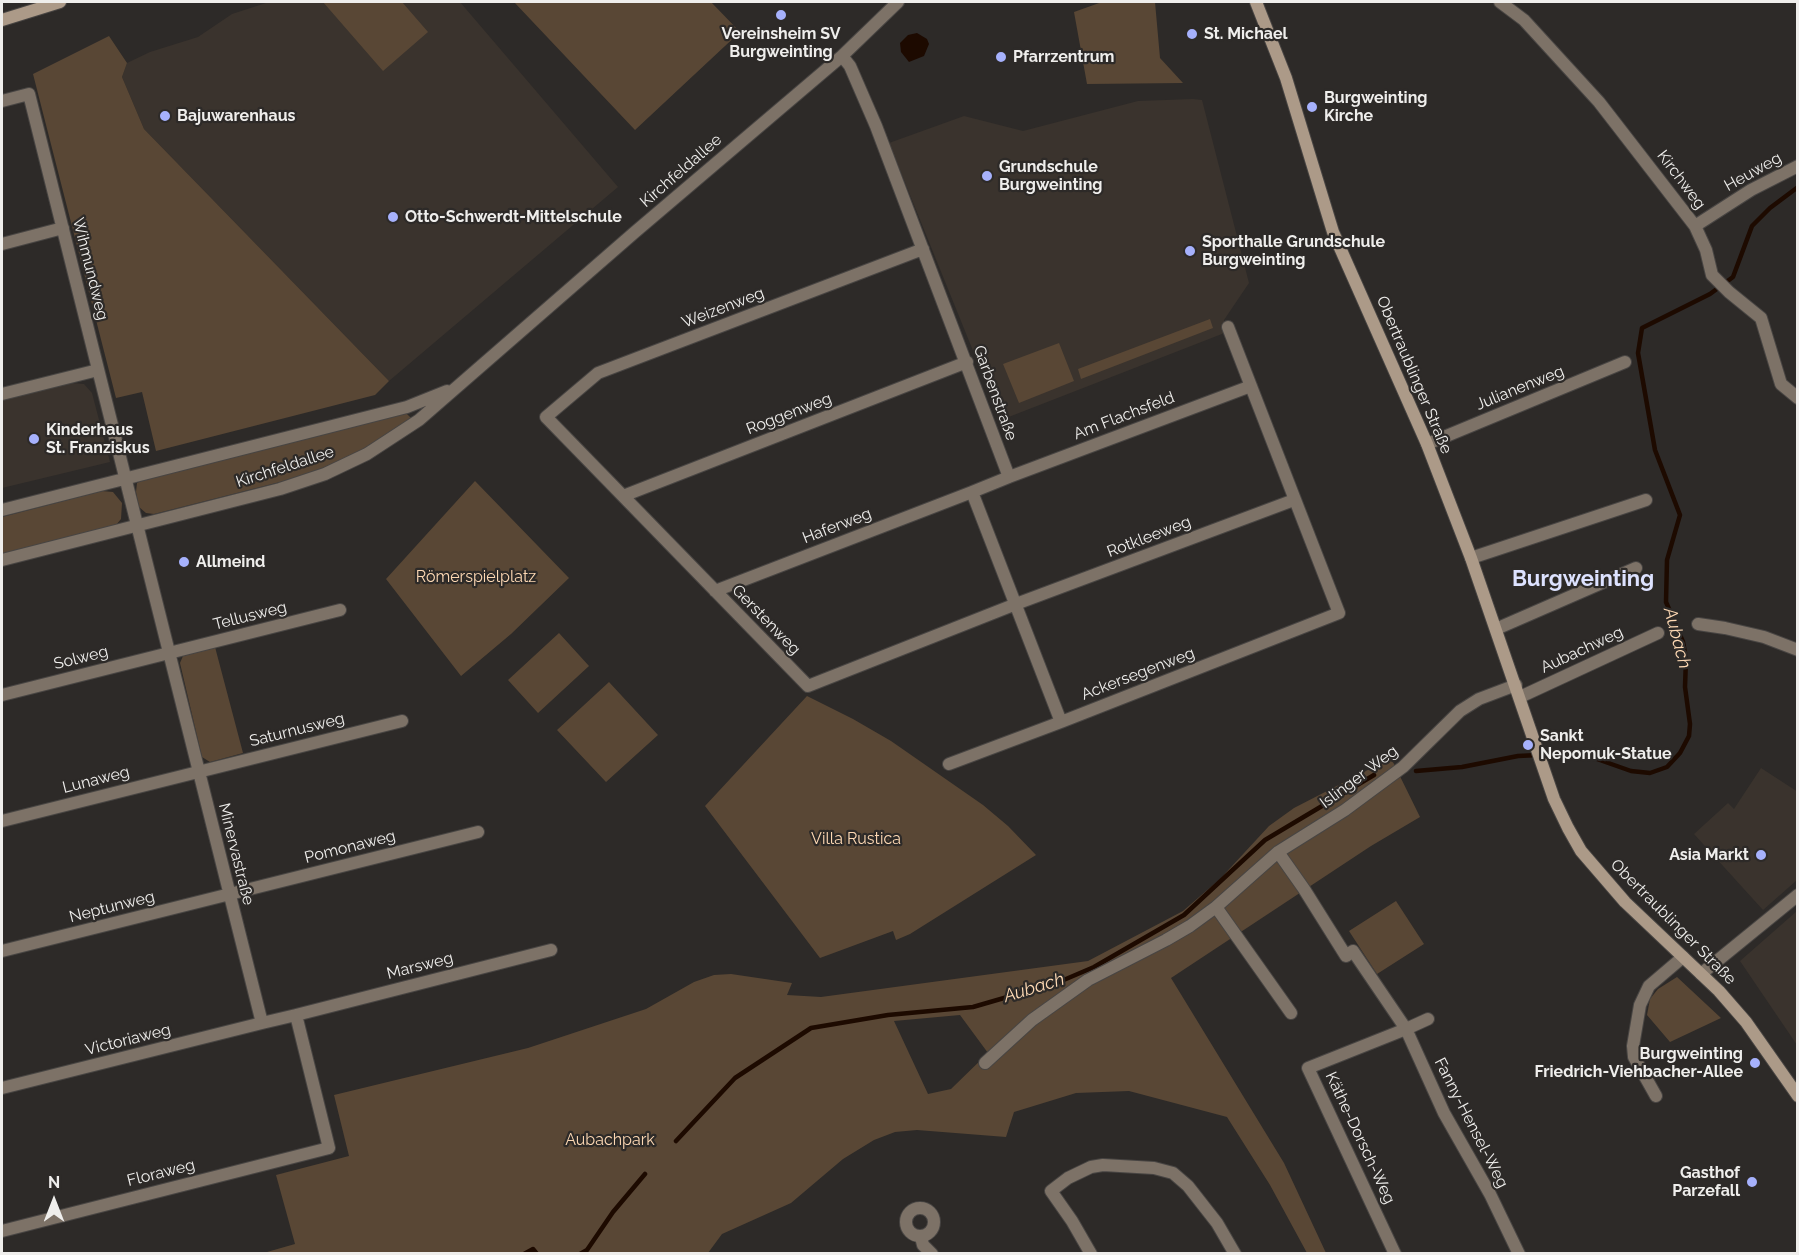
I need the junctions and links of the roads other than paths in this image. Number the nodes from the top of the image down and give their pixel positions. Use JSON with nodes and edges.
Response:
{"nodes":[{"id":1,"x":60,"y":2,"type":"edge"},
{"id":2,"x":898,"y":2,"type":"edge"},
{"id":3,"x":1256,"y":2,"type":"edge"},
{"id":4,"x":1500,"y":2,"type":"edge"},
{"id":5,"x":2,"y":20,"type":"edge"},
{"id":6,"x":842,"y":56,"type":"junction"},
{"id":7,"x":2,"y":101,"type":"edge"},
{"id":8,"x":1797,"y":166,"type":"edge"},
{"id":9,"x":1695,"y":226,"type":"junction"},
{"id":10,"x":63,"y":228,"type":"junction"},
{"id":11,"x":2,"y":244,"type":"edge"},
{"id":12,"x":924,"y":249,"type":"junction"},
{"id":13,"x":1228,"y":327,"type":"dead end"},
{"id":14,"x":967,"y":362,"type":"junction"},
{"id":15,"x":1625,"y":362,"type":"dead end"},
{"id":16,"x":98,"y":370,"type":"junction"},
{"id":17,"x":1251,"y":386,"type":"junction"},
{"id":18,"x":456,"y":387,"type":"junction"},
{"id":19,"x":2,"y":393,"type":"edge"},
{"id":20,"x":1797,"y":398,"type":"edge"},
{"id":21,"x":546,"y":417,"type":"joint"},
{"id":22,"x":1427,"y":444,"type":"junction"},
{"id":23,"x":1009,"y":477,"type":"junction"},
{"id":24,"x":125,"y":479,"type":"junction"},
{"id":25,"x":972,"y":492,"type":"junction"},
{"id":26,"x":623,"y":496,"type":"junction"},
{"id":27,"x":1294,"y":500,"type":"junction"},
{"id":28,"x":1646,"y":500,"type":"dead end"},
{"id":29,"x":2,"y":510,"type":"edge"},
{"id":30,"x":137,"y":525,"type":"junction"},
{"id":31,"x":1471,"y":558,"type":"junction"},
{"id":32,"x":2,"y":560,"type":"edge"},
{"id":33,"x":1636,"y":568,"type":"dead end"},
{"id":34,"x":715,"y":591,"type":"junction"},
{"id":35,"x":1016,"y":604,"type":"junction"},
{"id":36,"x":340,"y":610,"type":"dead end"},
{"id":37,"x":1698,"y":624,"type":"dead end"},
{"id":38,"x":1496,"y":629,"type":"junction"},
{"id":39,"x":1658,"y":633,"type":"dead end"},
{"id":40,"x":1797,"y":650,"type":"edge"},
{"id":41,"x":169,"y":653,"type":"junction"},
{"id":42,"x":1518,"y":691,"type":"junction"},
{"id":43,"x":2,"y":695,"type":"edge"},
{"id":44,"x":402,"y":721,"type":"dead end"},
{"id":45,"x":1061,"y":722,"type":"junction"},
{"id":46,"x":949,"y":764,"type":"dead end"},
{"id":47,"x":199,"y":772,"type":"junction"},
{"id":48,"x":2,"y":821,"type":"edge"},
{"id":49,"x":478,"y":832,"type":"dead end"},
{"id":50,"x":1278,"y":852,"type":"junction"},
{"id":51,"x":230,"y":894,"type":"junction"},
{"id":52,"x":1797,"y":895,"type":"edge"},
{"id":53,"x":1215,"y":907,"type":"junction"},
{"id":54,"x":551,"y":950,"type":"dead end"},
{"id":55,"x":2,"y":951,"type":"edge"},
{"id":56,"x":1683,"y":957,"type":"junction"},
{"id":57,"x":1701,"y":974,"type":"junction"},
{"id":58,"x":1292,"y":1013,"type":"dead end"},
{"id":59,"x":296,"y":1015,"type":"junction"},
{"id":60,"x":1428,"y":1019,"type":"dead end"},
{"id":61,"x":262,"y":1023,"type":"junction"},
{"id":62,"x":1406,"y":1029,"type":"junction"},
{"id":63,"x":985,"y":1063,"type":"dead end"},
{"id":64,"x":2,"y":1088,"type":"edge"},
{"id":65,"x":1656,"y":1096,"type":"dead end"},
{"id":66,"x":1797,"y":1096,"type":"edge"},
{"id":67,"x":2,"y":1231,"type":"edge"},
{"id":68,"x":921,"y":1237,"type":"dead end"},
{"id":69,"x":932,"y":1254,"type":"edge"},
{"id":70,"x":1091,"y":1254,"type":"edge"},
{"id":71,"x":1235,"y":1254,"type":"edge"},
{"id":72,"x":1395,"y":1254,"type":"edge"},
{"id":73,"x":1519,"y":1254,"type":"edge"}],
"edges":[{"from":1,"to":5,"type":"street"},
{"from":2,"to":6,"type":"street","name":"Kirchfeldallee"},
{"from":3,"to":22,"type":"street","name":"Obertraublinger Straße"},
{"from":4,"to":9,"type":"street","name":"Kirchweg"},
{"from":6,"to":12,"type":"street","name":"Garbenstraße"},
{"from":6,"to":18,"type":"street","name":"Kirchfeldallee"},
{"from":7,"to":10,"type":"street","name":"Wihmundweg"},
{"from":8,"to":9,"type":"street","name":"Heuweg"},
{"from":9,"to":20,"type":"street","name":"Kirchweg"},
{"from":10,"to":11,"type":"street"},
{"from":10,"to":16,"type":"street","name":"Wihmundweg"},
{"from":12,"to":14,"type":"street","name":"Garbenstraße"},
{"from":12,"to":21,"type":"street","name":"Weizenweg"},
{"from":13,"to":17,"type":"street"},
{"from":14,"to":23,"type":"street","name":"Garbenstraße"},
{"from":14,"to":26,"type":"street","name":"Roggenweg"},
{"from":15,"to":22,"type":"street","name":"Julianenweg"},
{"from":16,"to":19,"type":"street"},
{"from":16,"to":24,"type":"street","name":"Wihmundweg"},
{"from":17,"to":23,"type":"street","name":"Am Flachsfeld"},
{"from":17,"to":27,"type":"street"},
{"from":18,"to":24,"type":"street","name":"Kirchfeldallee"},
{"from":18,"to":30,"type":"street","name":"Kirchfeldallee"},
{"from":21,"to":26,"type":"street","name":"Gerstenweg"},
{"from":22,"to":31,"type":"street","name":"Obertraublinger Straße"},
{"from":23,"to":25,"type":"street"},
{"from":24,"to":29,"type":"street","name":"Kirchfeldallee"},
{"from":24,"to":30,"type":"street"},
{"from":25,"to":34,"type":"street","name":"Haferweg"},
{"from":25,"to":35,"type":"street"},
{"from":26,"to":34,"type":"street","name":"Gerstenweg"},
{"from":27,"to":35,"type":"street","name":"Rotkleeweg"},
{"from":27,"to":45,"type":"street","name":"Ackersegenweg"},
{"from":28,"to":31,"type":"street"},
{"from":30,"to":32,"type":"street","name":"Kirchfeldallee"},
{"from":30,"to":41,"type":"street","name":"Minervastraße"},
{"from":31,"to":38,"type":"street","name":"Obertraublinger Straße"},
{"from":33,"to":38,"type":"street"},
{"from":34,"to":35,"type":"street","name":"Gerstenweg"},
{"from":35,"to":45,"type":"street"},
{"from":36,"to":41,"type":"street","name":"Tellusweg"},
{"from":37,"to":40,"type":"street"},
{"from":38,"to":42,"type":"street","name":"Obertraublinger Straße"},
{"from":39,"to":42,"type":"street","name":"Aubachweg"},
{"from":41,"to":43,"type":"street","name":"Solweg"},
{"from":41,"to":47,"type":"street","name":"Minervastraße"},
{"from":42,"to":50,"type":"street","name":"Islinger Weg"},
{"from":42,"to":56,"type":"street","name":"Obertraublinger Straße"},
{"from":44,"to":47,"type":"street","name":"Saturnusweg"},
{"from":45,"to":46,"type":"street","name":"Ackersegenweg"},
{"from":47,"to":48,"type":"street","name":"Lunaweg"},
{"from":47,"to":51,"type":"street","name":"Minervastraße"},
{"from":49,"to":51,"type":"street","name":"Pomonaweg"},
{"from":50,"to":53,"type":"street","name":"Islinger Weg"},
{"from":50,"to":62,"type":"street"},
{"from":51,"to":55,"type":"street","name":"Neptunweg"},
{"from":51,"to":61,"type":"street","name":"Minervastraße"},
{"from":52,"to":57,"type":"street"},
{"from":53,"to":58,"type":"street"},
{"from":53,"to":63,"type":"street","name":"Islinger Weg"},
{"from":54,"to":59,"type":"street","name":"Marsweg"},
{"from":56,"to":57,"type":"street","name":"Obertraublinger Straße"},
{"from":56,"to":65,"type":"street"},
{"from":57,"to":66,"type":"street","name":"Obertraublinger Straße"},
{"from":59,"to":61,"type":"street"},
{"from":59,"to":67,"type":"street","name":"Floraweg"},
{"from":60,"to":62,"type":"street"},
{"from":61,"to":64,"type":"street","name":"Victoriaweg"},
{"from":62,"to":72,"type":"street","name":"Käthe-Dorsch-Weg"},
{"from":62,"to":73,"type":"street","name":"Fanny-Hensel-Weg"},
{"from":68,"to":69,"type":"street"},
{"from":70,"to":71,"type":"street"}]}
